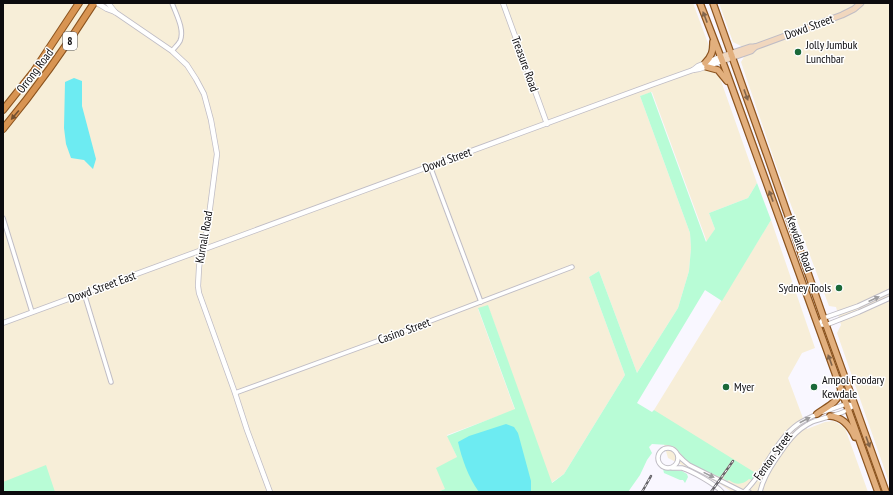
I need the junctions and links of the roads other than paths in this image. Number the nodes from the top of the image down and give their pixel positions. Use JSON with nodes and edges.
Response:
{"nodes":[{"id":1,"x":74,"y":3,"type":"edge"},
{"id":2,"x":79,"y":3,"type":"edge"},
{"id":3,"x":94,"y":3,"type":"edge"},
{"id":4,"x":98,"y":3,"type":"edge"},
{"id":5,"x":108,"y":3,"type":"edge"},
{"id":6,"x":172,"y":3,"type":"edge"},
{"id":7,"x":503,"y":3,"type":"edge"},
{"id":8,"x":700,"y":3,"type":"edge"},
{"id":9,"x":713,"y":3,"type":"edge"},
{"id":10,"x":861,"y":3,"type":"edge"},
{"id":11,"x":115,"y":12,"type":"junction"},
{"id":12,"x":70,"y":17,"type":"junction"},
{"id":13,"x":713,"y":38,"type":"junction"},
{"id":14,"x":172,"y":52,"type":"junction"},
{"id":15,"x":732,"y":55,"type":"junction"},
{"id":16,"x":721,"y":59,"type":"junction"},
{"id":17,"x":706,"y":65,"type":"junction"},
{"id":18,"x":730,"y":84,"type":"junction"},
{"id":19,"x":3,"y":110,"type":"edge"},
{"id":20,"x":547,"y":124,"type":"junction"},
{"id":21,"x":3,"y":129,"type":"edge"},
{"id":22,"x":430,"y":166,"type":"junction"},
{"id":23,"x":3,"y":218,"type":"edge"},
{"id":24,"x":795,"y":236,"type":"junction"},
{"id":25,"x":787,"y":239,"type":"junction"},
{"id":26,"x":201,"y":250,"type":"junction"},
{"id":27,"x":572,"y":267,"type":"dead end"},
{"id":28,"x":890,"y":291,"type":"edge"},
{"id":29,"x":84,"y":293,"type":"junction"},
{"id":30,"x":890,"y":298,"type":"edge"},
{"id":31,"x":481,"y":302,"type":"junction"},
{"id":32,"x":32,"y":312,"type":"junction"},
{"id":33,"x":824,"y":318,"type":"junction"},
{"id":34,"x":3,"y":323,"type":"edge"},
{"id":35,"x":818,"y":325,"type":"junction"},
{"id":36,"x":826,"y":325,"type":"junction"},
{"id":37,"x":111,"y":382,"type":"dead end"},
{"id":38,"x":841,"y":389,"type":"junction"},
{"id":39,"x":235,"y":392,"type":"junction"},
{"id":40,"x":855,"y":405,"type":"junction"},
{"id":41,"x":847,"y":407,"type":"junction"},
{"id":42,"x":817,"y":414,"type":"junction"},
{"id":43,"x":830,"y":416,"type":"junction"},
{"id":44,"x":863,"y":451,"type":"junction"},
{"id":45,"x":678,"y":455,"type":"junction"},
{"id":46,"x":671,"y":468,"type":"junction"},
{"id":47,"x":270,"y":492,"type":"edge"},
{"id":48,"x":722,"y":492,"type":"edge"},
{"id":49,"x":743,"y":492,"type":"edge"},
{"id":50,"x":749,"y":492,"type":"edge"},
{"id":51,"x":760,"y":492,"type":"edge"},
{"id":52,"x":878,"y":492,"type":"edge"},
{"id":53,"x":886,"y":492,"type":"edge"}],
"edges":[{"from":1,"to":12,"type":"highway"},
{"from":2,"to":12,"type":"highway","name":"Orrong Road","number":"8"},
{"from":3,"to":21,"type":"highway","name":"Orrong Road","number":"8","one_way":true},
{"from":4,"to":11,"type":"street","name":"Kurnall Road"},
{"from":5,"to":11,"type":"street","name":"Kurnall Road"},
{"from":6,"to":14,"type":"street"},
{"from":7,"to":20,"type":"street","name":"Treasure Road"},
{"from":13,"to":8,"type":"main road","name":"Kewdale Road","one_way":true},
{"from":9,"to":15,"type":"main road","name":"Kewdale Road"},
{"from":10,"to":15,"type":"main road","name":"Dowd Street"},
{"from":11,"to":14,"type":"street","name":"Kurnall Road"},
{"from":12,"to":19,"type":"highway","name":"Orrong Road","number":"8"},
{"from":13,"to":16,"type":"main road","name":"Kewdale Road"},
{"from":13,"to":17,"type":"main road"},
{"from":14,"to":26,"type":"street","name":"Kurnall Road"},
{"from":15,"to":16,"type":"main road","name":"Dowd Street"},
{"from":15,"to":24,"type":"main road","name":"Kewdale Road","one_way":true},
{"from":16,"to":17,"type":"street","name":"Dowd Street"},
{"from":16,"to":18,"type":"main road","name":"Kewdale Road"},
{"from":17,"to":18,"type":"main road"},
{"from":17,"to":20,"type":"street","name":"Dowd Street"},
{"from":25,"to":18,"type":"main road","name":"Kewdale Road","one_way":true},
{"from":20,"to":22,"type":"street","name":"Dowd Street"},
{"from":22,"to":26,"type":"street","name":"Dowd Street"},
{"from":22,"to":31,"type":"street"},
{"from":23,"to":32,"type":"street"},
{"from":24,"to":25,"type":"main road"},
{"from":24,"to":33,"type":"main road","name":"Kewdale Road"},
{"from":25,"to":35,"type":"main road","name":"Kewdale Road"},
{"from":26,"to":29,"type":"street","name":"Dowd Street East"},
{"from":26,"to":39,"type":"street","name":"Kurnall Road"},
{"from":27,"to":31,"type":"street","name":"Casino Street"},
{"from":33,"to":28,"type":"street","one_way":true},
{"from":29,"to":32,"type":"street","name":"Dowd Street East"},
{"from":29,"to":37,"type":"street"},
{"from":30,"to":36,"type":"street"},
{"from":31,"to":39,"type":"street","name":"Casino Street"},
{"from":32,"to":34,"type":"street","name":"Dowd Street East"},
{"from":33,"to":35,"type":"street"},
{"from":33,"to":36,"type":"main road","name":"Kewdale Road"},
{"from":35,"to":36,"type":"street"},
{"from":38,"to":35,"type":"main road","name":"Kewdale Road","one_way":true},
{"from":36,"to":40,"type":"main road","name":"Kewdale Road"},
{"from":38,"to":41,"type":"main road","name":"Kewdale Road"},
{"from":38,"to":42,"type":"main road"},
{"from":39,"to":47,"type":"street","name":"Kurnall Road"},
{"from":40,"to":41,"type":"street","name":"Fenton Street"},
{"from":40,"to":53,"type":"main road","name":"Kewdale Road","one_way":true},
{"from":41,"to":42,"type":"street","name":"Fenton Street"},
{"from":41,"to":43,"type":"street","name":"Fenton Street"},
{"from":41,"to":44,"type":"main road","name":"Kewdale Road"},
{"from":49,"to":42,"type":"street","name":"Fenton Street","one_way":true},
{"from":43,"to":44,"type":"main road"},
{"from":43,"to":51,"type":"street","name":"Fenton Street"},
{"from":44,"to":52,"type":"main road","name":"Kewdale Road"},
{"from":45,"to":46,"type":"street"},
{"from":45,"to":46,"type":"street"},
{"from":45,"to":49,"type":"street","one_way":true},
{"from":46,"to":48,"type":"street"},
{"from":49,"to":50,"type":"street"}]}
